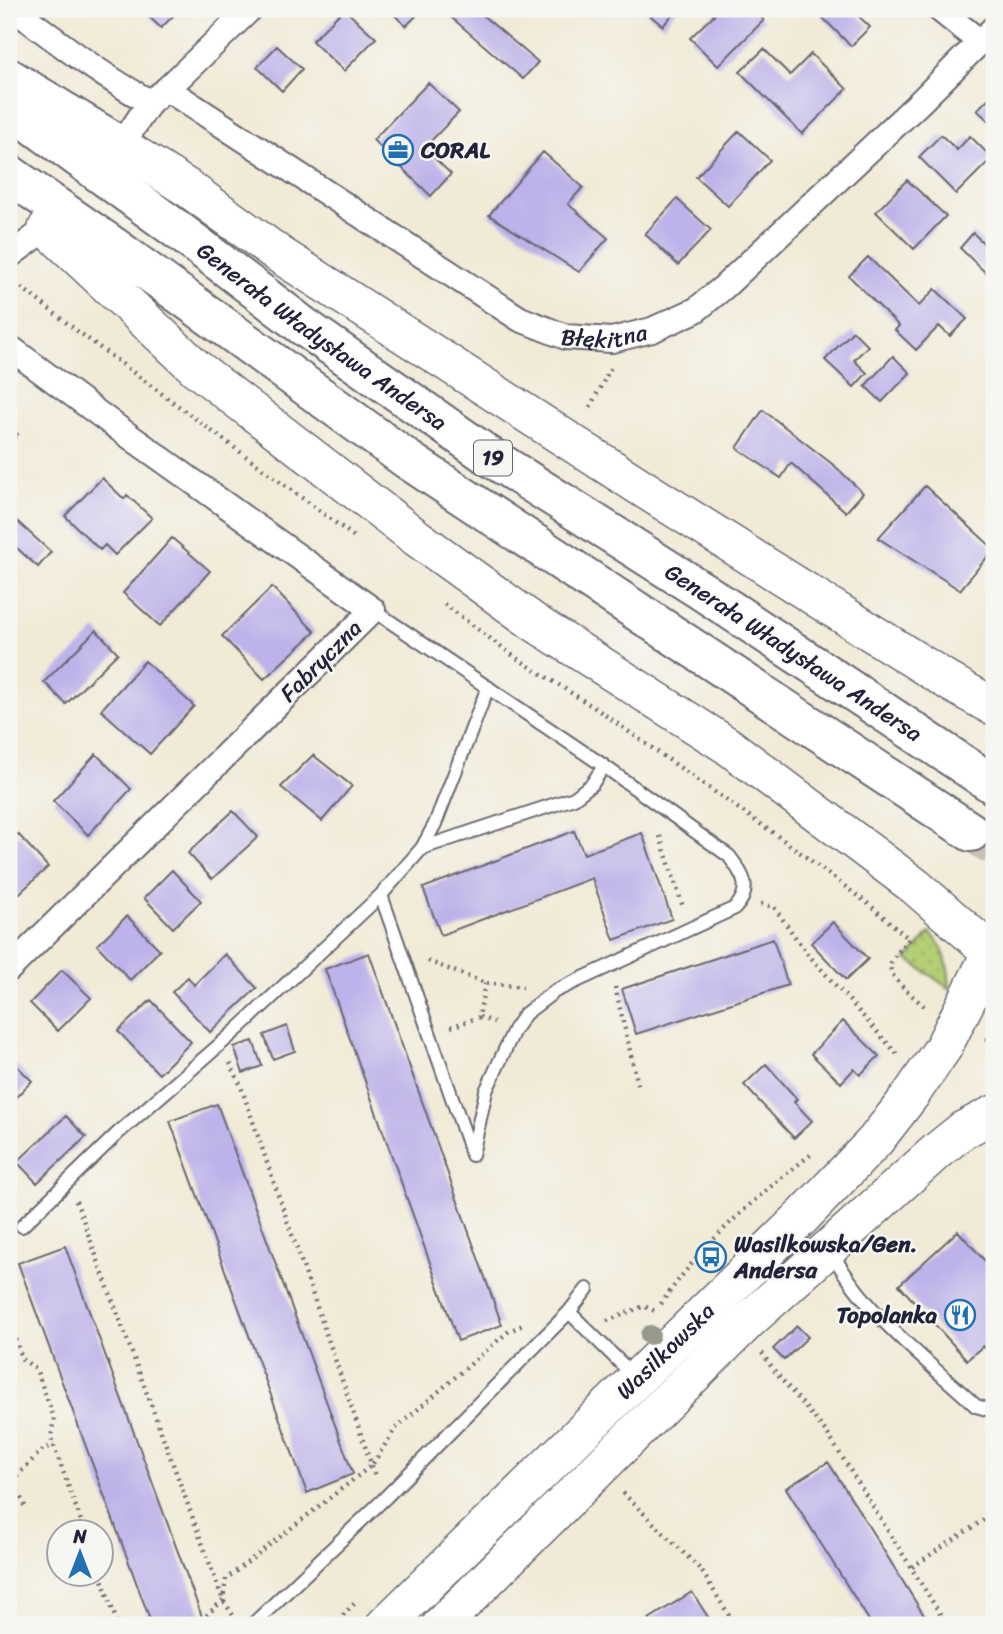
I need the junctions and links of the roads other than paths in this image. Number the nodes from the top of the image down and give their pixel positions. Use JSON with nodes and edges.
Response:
{"nodes":[{"id":1,"x":14,"y":9,"type":"edge"},
{"id":2,"x":250,"y":9,"type":"edge"},
{"id":3,"x":939,"y":9,"type":"edge"},
{"id":4,"x":987,"y":35,"type":"edge"},
{"id":5,"x":9,"y":78,"type":"edge"},
{"id":6,"x":159,"y":95,"type":"junction"},
{"id":7,"x":9,"y":107,"type":"edge"},
{"id":8,"x":121,"y":146,"type":"junction"},
{"id":9,"x":9,"y":174,"type":"edge"},
{"id":10,"x":9,"y":197,"type":"edge"},
{"id":11,"x":47,"y":228,"type":"junction"},
{"id":12,"x":11,"y":267,"type":"edge"},
{"id":13,"x":9,"y":347,"type":"edge"},
{"id":14,"x":373,"y":610,"type":"junction"},
{"id":15,"x":488,"y":687,"type":"junction"},
{"id":16,"x":994,"y":707,"type":"edge"},
{"id":17,"x":604,"y":766,"type":"junction"},
{"id":18,"x":994,"y":785,"type":"edge"},
{"id":19,"x":971,"y":832,"type":"tunnel mouth"},
{"id":20,"x":422,"y":848,"type":"junction"},
{"id":21,"x":381,"y":895,"type":"junction"},
{"id":22,"x":993,"y":951,"type":"edge"},
{"id":23,"x":9,"y":968,"type":"edge"},
{"id":24,"x":994,"y":1114,"type":"edge"},
{"id":25,"x":22,"y":1226,"type":"dead end"},
{"id":26,"x":829,"y":1248,"type":"junction"},
{"id":27,"x":587,"y":1289,"type":"dead end"},
{"id":28,"x":569,"y":1312,"type":"junction"},
{"id":29,"x":635,"y":1378,"type":"junction"},
{"id":30,"x":994,"y":1412,"type":"edge"},
{"id":31,"x":252,"y":1625,"type":"edge"},
{"id":32,"x":385,"y":1625,"type":"edge"},
{"id":33,"x":441,"y":1625,"type":"edge"}],
"edges":[{"from":1,"to":6,"type":"street","name":"Błękitna"},
{"from":2,"to":6,"type":"street"},
{"from":3,"to":4,"type":"street"},
{"from":4,"to":6,"type":"street","name":"Błękitna"},
{"from":5,"to":8,"type":"highway"},
{"from":6,"to":8,"type":"street"},
{"from":7,"to":18,"type":"highway","name":"Generała Władysława Andersa","number":"19"},
{"from":8,"to":16,"type":"main road"},
{"from":9,"to":19,"type":"highway","number":"19"},
{"from":10,"to":11,"type":"highway"},
{"from":11,"to":12,"type":"street"},
{"from":11,"to":22,"type":"main road"},
{"from":13,"to":14,"type":"street","name":"Fabryczna"},
{"from":14,"to":15,"type":"lane"},
{"from":14,"to":23,"type":"street","name":"Fabryczna"},
{"from":15,"to":17,"type":"lane"},
{"from":15,"to":20,"type":"lane"},
{"from":17,"to":20,"type":"lane"},
{"from":17,"to":21,"type":"lane"},
{"from":20,"to":21,"type":"lane"},
{"from":21,"to":25,"type":"lane"},
{"from":22,"to":29,"type":"main road","name":"Wasilkowska"},
{"from":24,"to":26,"type":"main road","name":"Wasilkowska"},
{"from":26,"to":30,"type":"lane"},
{"from":26,"to":33,"type":"main road","name":"Wasilkowska"},
{"from":27,"to":28,"type":"lane"},
{"from":28,"to":29,"type":"lane"},
{"from":28,"to":31,"type":"lane"},
{"from":29,"to":32,"type":"main road","name":"Wasilkowska"}]}
